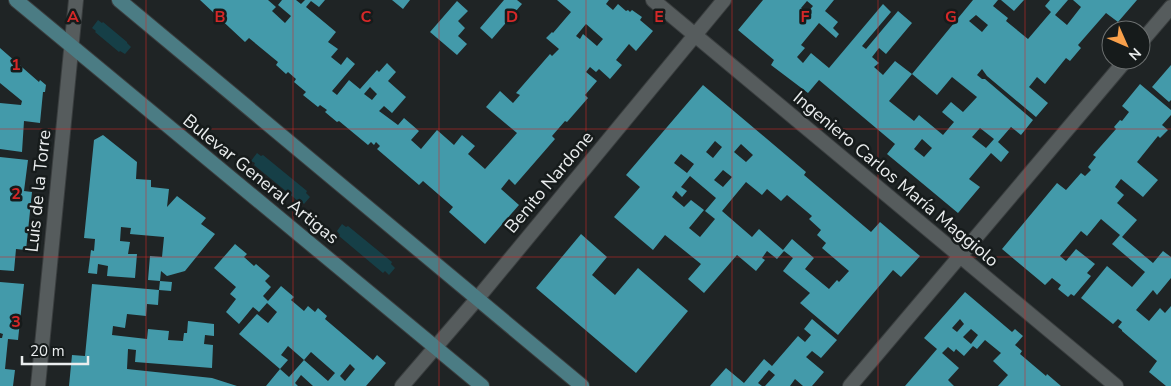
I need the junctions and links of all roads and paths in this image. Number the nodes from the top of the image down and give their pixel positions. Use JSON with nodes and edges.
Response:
{"nodes":[{"id":1,"x":16,"y":0,"type":"edge"},
{"id":2,"x":76,"y":0,"type":"edge"},
{"id":3,"x":119,"y":0,"type":"edge"},
{"id":4,"x":653,"y":0,"type":"edge"},
{"id":5,"x":724,"y":0,"type":"edge"},
{"id":6,"x":1171,"y":7,"type":"edge"},
{"id":7,"x":1151,"y":30,"type":"edge"},
{"id":8,"x":695,"y":35,"type":"junction"},
{"id":9,"x":71,"y":47,"type":"junction"},
{"id":10,"x":1118,"y":70,"type":"edge"},
{"id":11,"x":960,"y":256,"type":"junction"},
{"id":12,"x":477,"y":298,"type":"junction"},
{"id":13,"x":436,"y":347,"type":"junction"},
{"id":14,"x":38,"y":386,"type":"edge"},
{"id":15,"x":402,"y":386,"type":"edge"},
{"id":16,"x":482,"y":386,"type":"edge"},
{"id":17,"x":582,"y":386,"type":"edge"},
{"id":18,"x":850,"y":386,"type":"edge"},
{"id":19,"x":1116,"y":386,"type":"edge"}],
"edges":[{"from":1,"to":9,"type":"main road","name":"Bulevar General Artigas"},
{"from":2,"to":9,"type":"street","name":"Luis de la Torre"},
{"from":3,"to":12,"type":"main road"},
{"from":4,"to":8,"type":"street","name":"Ingeniero Carlos María Maggiolo"},
{"from":5,"to":8,"type":"street","name":"Benito Nardone"},
{"from":6,"to":7,"type":"street"},
{"from":8,"to":11,"type":"street","name":"Ingeniero Carlos María Maggiolo"},
{"from":8,"to":12,"type":"street","name":"Benito Nardone"},
{"from":9,"to":13,"type":"main road","name":"Bulevar General Artigas"},
{"from":9,"to":14,"type":"street","name":"Luis de la Torre"},
{"from":10,"to":11,"type":"street"},
{"from":11,"to":18,"type":"street"},
{"from":11,"to":19,"type":"street","name":"Ingeniero Carlos María Maggiolo"},
{"from":12,"to":13,"type":"street","name":"Benito Nardone"},
{"from":12,"to":17,"type":"main road"},
{"from":13,"to":15,"type":"street","name":"Benito Nardone"},
{"from":13,"to":16,"type":"main road","name":"Bulevar General Artigas"}]}
